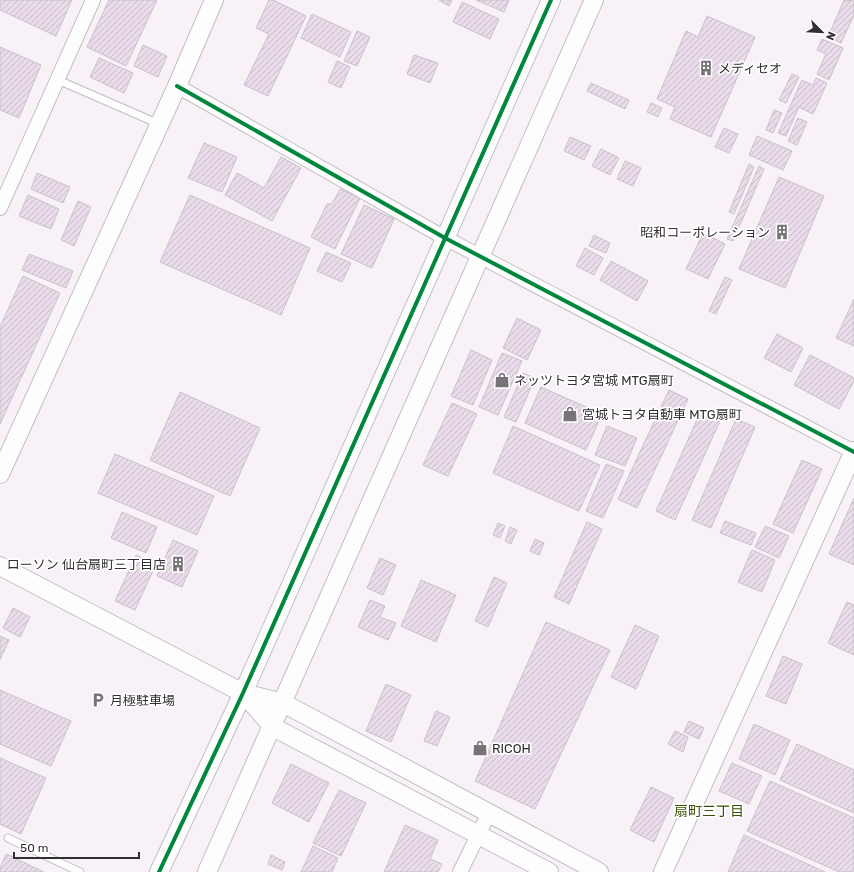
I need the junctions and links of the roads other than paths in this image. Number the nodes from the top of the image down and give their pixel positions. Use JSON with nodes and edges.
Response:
{"nodes":[{"id":1,"x":93,"y":0,"type":"edge"},
{"id":2,"x":214,"y":0,"type":"edge"},
{"id":3,"x":551,"y":0,"type":"edge"},
{"id":4,"x":594,"y":0,"type":"edge"},
{"id":5,"x":58,"y":80,"type":"junction"},
{"id":6,"x":177,"y":86,"type":"junction"},
{"id":7,"x":159,"y":124,"type":"junction"},
{"id":8,"x":0,"y":208,"type":"edge"},
{"id":9,"x":445,"y":238,"type":"junction"},
{"id":10,"x":481,"y":257,"type":"junction"},
{"id":11,"x":854,"y":452,"type":"edge"},
{"id":12,"x":0,"y":474,"type":"edge"},
{"id":13,"x":0,"y":566,"type":"edge"},
{"id":14,"x":243,"y":693,"type":"junction"},
{"id":15,"x":283,"y":703,"type":"junction"},
{"id":16,"x":273,"y":727,"type":"junction"},
{"id":17,"x":489,"y":813,"type":"junction"},
{"id":18,"x":479,"y":835,"type":"junction"},
{"id":19,"x":8,"y":838,"type":"dead end"},
{"id":20,"x":80,"y":872,"type":"edge"},
{"id":21,"x":159,"y":872,"type":"edge"},
{"id":22,"x":207,"y":872,"type":"edge"},
{"id":23,"x":460,"y":872,"type":"edge"},
{"id":24,"x":549,"y":872,"type":"edge"},
{"id":25,"x":599,"y":872,"type":"edge"},
{"id":26,"x":663,"y":872,"type":"edge"}],
"edges":[{"from":1,"to":5,"type":"street"},
{"from":2,"to":6,"type":"street"},
{"from":3,"to":9,"type":"street"},
{"from":4,"to":10,"type":"street"},
{"from":5,"to":7,"type":"lane"},
{"from":5,"to":8,"type":"street"},
{"from":6,"to":7,"type":"street"},
{"from":6,"to":9,"type":"street"},
{"from":7,"to":12,"type":"street"},
{"from":9,"to":10,"type":"street"},
{"from":9,"to":14,"type":"street"},
{"from":10,"to":11,"type":"street"},
{"from":10,"to":15,"type":"street"},
{"from":11,"to":26,"type":"street"},
{"from":13,"to":14,"type":"street"},
{"from":14,"to":15,"type":"street"},
{"from":14,"to":16,"type":"street"},
{"from":14,"to":21,"type":"street"},
{"from":15,"to":16,"type":"street"},
{"from":15,"to":17,"type":"street"},
{"from":16,"to":18,"type":"street"},
{"from":16,"to":22,"type":"street"},
{"from":17,"to":18,"type":"street"},
{"from":17,"to":25,"type":"street"},
{"from":18,"to":23,"type":"street"},
{"from":18,"to":24,"type":"street"},
{"from":19,"to":20,"type":"lane"}]}
